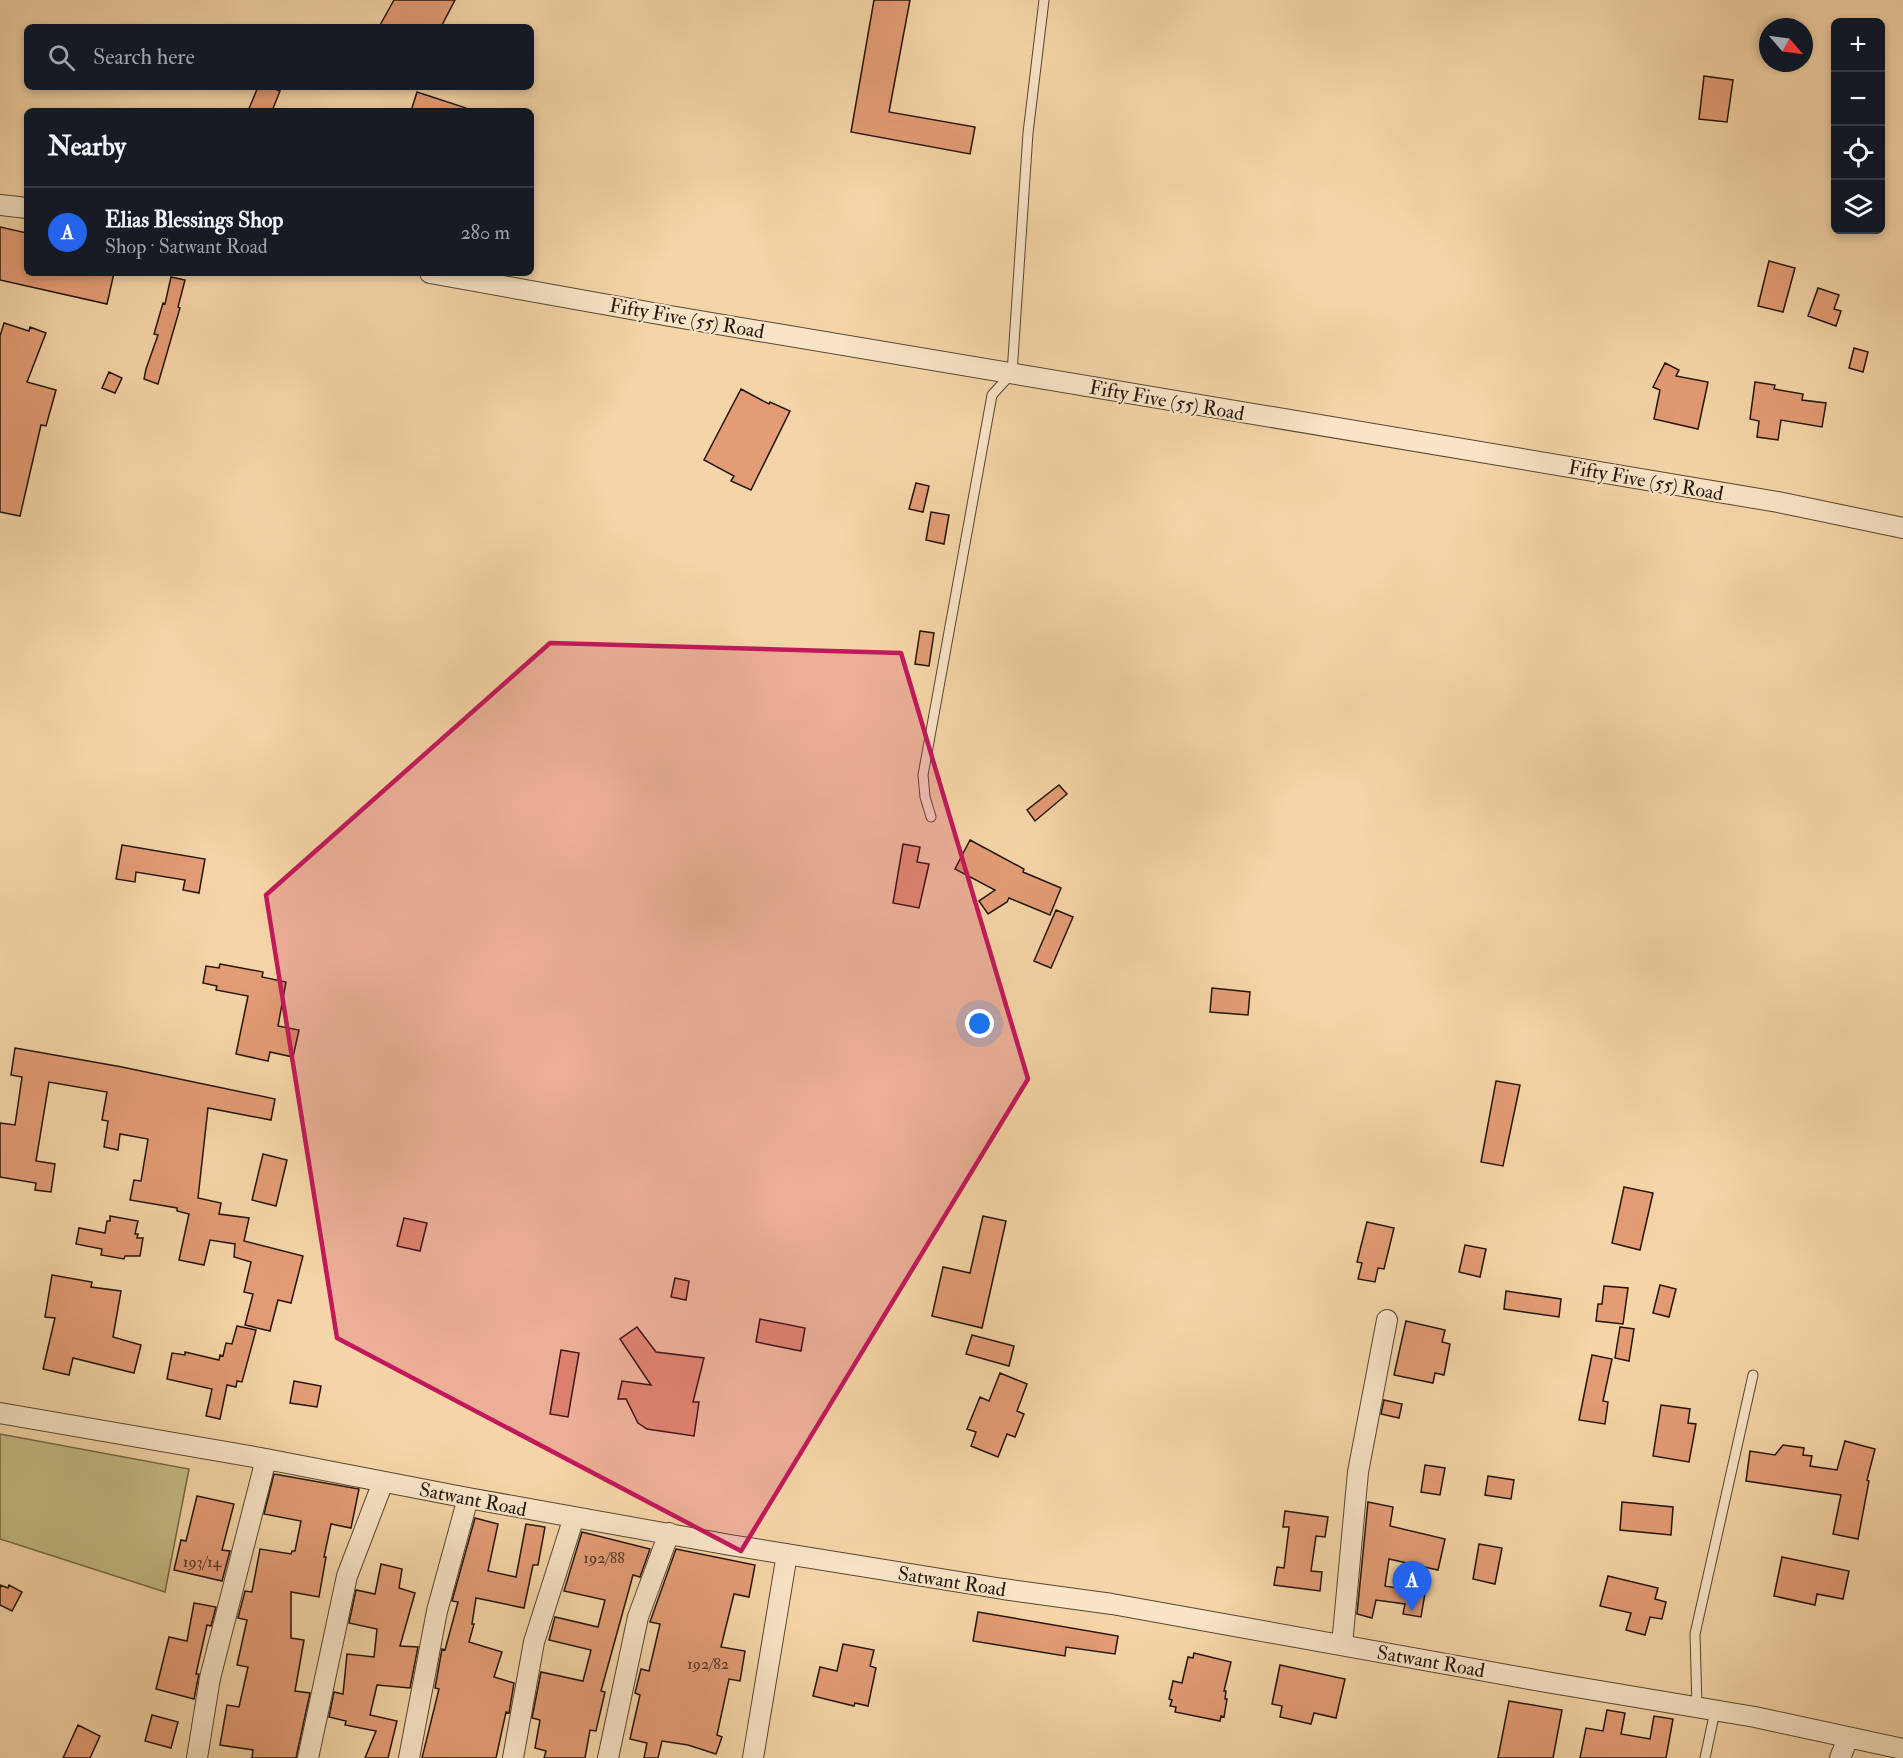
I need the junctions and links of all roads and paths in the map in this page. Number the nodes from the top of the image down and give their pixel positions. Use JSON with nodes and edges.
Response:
{"nodes":[{"id":1,"x":1044,"y":0,"type":"edge"},
{"id":2,"x":0,"y":205,"type":"edge"},
{"id":3,"x":24,"y":208,"type":"edge"},
{"id":4,"x":447,"y":276,"type":"edge"},
{"id":5,"x":1012,"y":373,"type":"junction"},
{"id":6,"x":1903,"y":528,"type":"edge"},
{"id":7,"x":931,"y":817,"type":"dead end"},
{"id":8,"x":1387,"y":1320,"type":"dead end"},
{"id":9,"x":1753,"y":1375,"type":"dead end"},
{"id":10,"x":0,"y":1413,"type":"edge"},
{"id":11,"x":266,"y":1460,"type":"junction"},
{"id":12,"x":383,"y":1482,"type":"junction"},
{"id":13,"x":468,"y":1498,"type":"junction"},
{"id":14,"x":574,"y":1517,"type":"junction"},
{"id":15,"x":669,"y":1533,"type":"junction"},
{"id":16,"x":787,"y":1554,"type":"junction"},
{"id":17,"x":1342,"y":1645,"type":"junction"},
{"id":18,"x":1706,"y":1709,"type":"junction"},
{"id":19,"x":1848,"y":1738,"type":"junction"},
{"id":20,"x":1903,"y":1749,"type":"edge"},
{"id":21,"x":197,"y":1758,"type":"edge"},
{"id":22,"x":308,"y":1758,"type":"edge"},
{"id":23,"x":409,"y":1758,"type":"edge"},
{"id":24,"x":513,"y":1758,"type":"edge"},
{"id":25,"x":608,"y":1758,"type":"edge"},
{"id":26,"x":753,"y":1758,"type":"edge"},
{"id":27,"x":1705,"y":1758,"type":"edge"},
{"id":28,"x":1840,"y":1758,"type":"edge"}],
"edges":[{"from":1,"to":5,"type":"lane"},
{"from":2,"to":3,"type":"street"},
{"from":4,"to":5,"type":"street","name":"Fifty Five (55) Road"},
{"from":5,"to":6,"type":"street","name":"Fifty Five (55) Road"},
{"from":5,"to":7,"type":"lane"},
{"from":8,"to":17,"type":"street"},
{"from":9,"to":18,"type":"lane"},
{"from":10,"to":11,"type":"street","name":"Satwant Road"},
{"from":11,"to":12,"type":"street","name":"Satwant Road"},
{"from":11,"to":21,"type":"street"},
{"from":12,"to":13,"type":"street","name":"Satwant Road"},
{"from":12,"to":22,"type":"street"},
{"from":13,"to":14,"type":"street","name":"Satwant Road"},
{"from":13,"to":23,"type":"street"},
{"from":14,"to":15,"type":"street","name":"Satwant Road"},
{"from":14,"to":24,"type":"street"},
{"from":15,"to":16,"type":"street","name":"Satwant Road"},
{"from":15,"to":25,"type":"street"},
{"from":16,"to":17,"type":"street","name":"Satwant Road"},
{"from":16,"to":26,"type":"street"},
{"from":17,"to":18,"type":"street","name":"Satwant Road"},
{"from":18,"to":19,"type":"street","name":"Satwant Road"},
{"from":18,"to":27,"type":"lane"},
{"from":19,"to":20,"type":"street","name":"Satwant Road"},
{"from":19,"to":28,"type":"street"}]}
